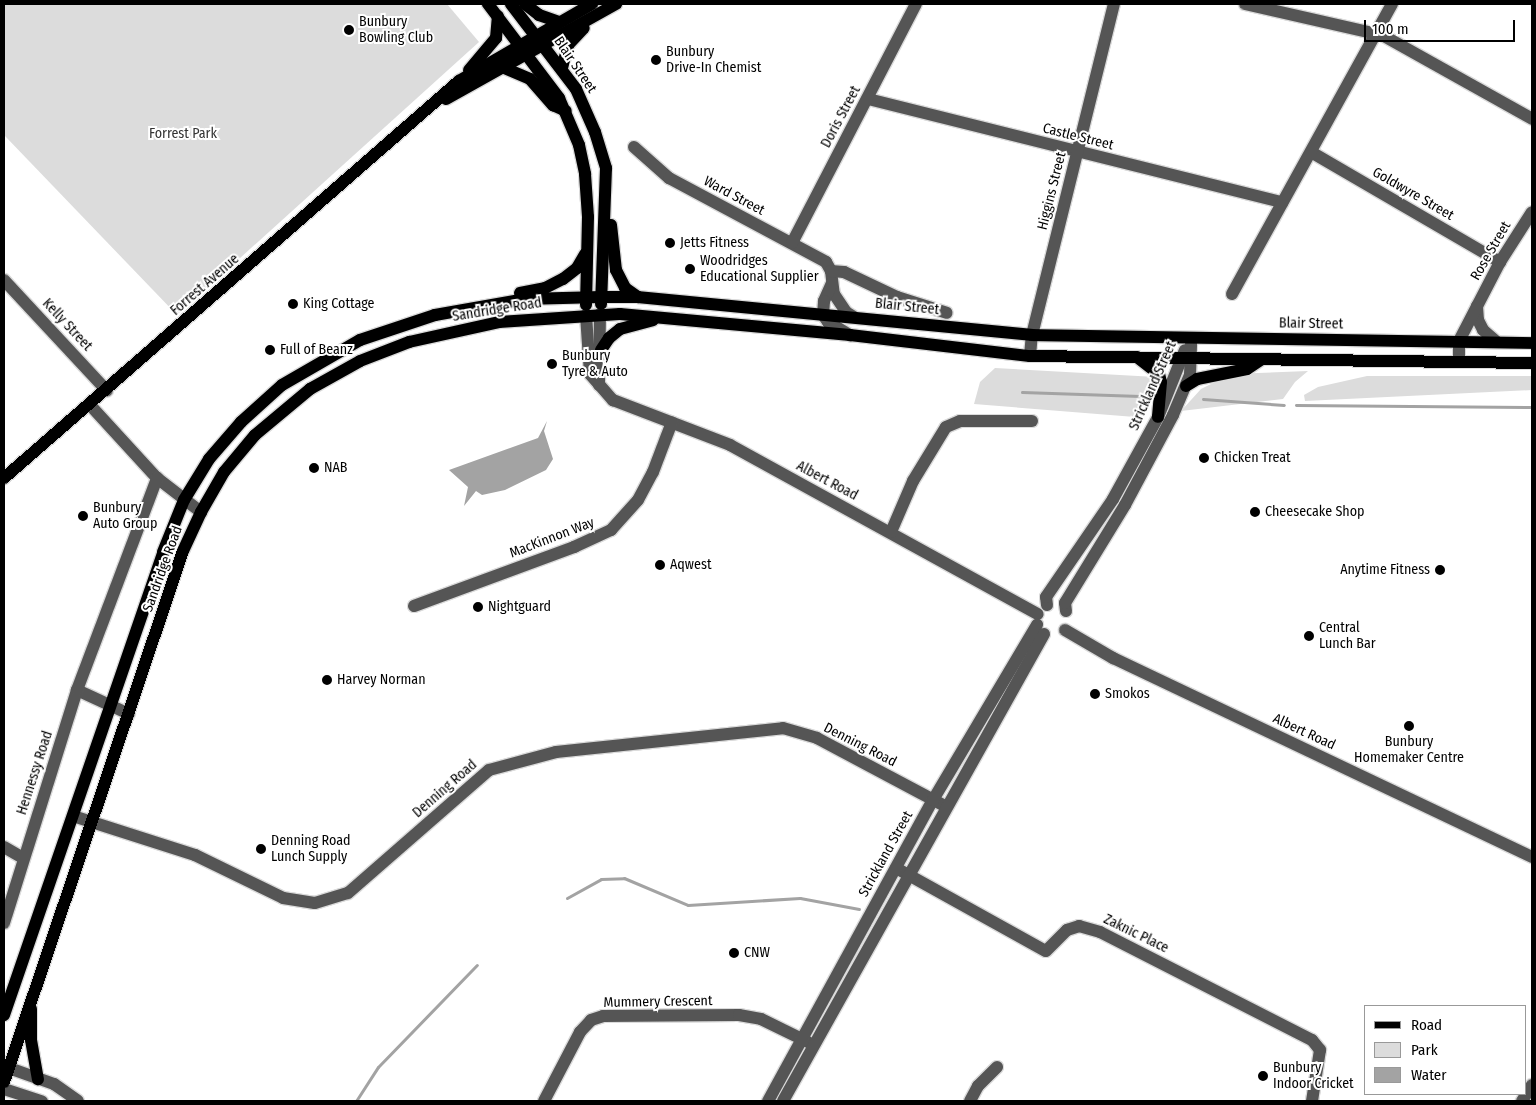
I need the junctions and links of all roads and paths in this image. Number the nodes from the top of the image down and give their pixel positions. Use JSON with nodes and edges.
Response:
{"nodes":[{"id":1,"x":488,"y":4,"type":"edge"},
{"id":2,"x":511,"y":4,"type":"edge"},
{"id":3,"x":525,"y":4,"type":"edge"},
{"id":4,"x":616,"y":4,"type":"edge"},
{"id":5,"x":916,"y":4,"type":"edge"},
{"id":6,"x":1114,"y":4,"type":"edge"},
{"id":7,"x":1245,"y":4,"type":"edge"},
{"id":8,"x":1392,"y":4,"type":"edge"},
{"id":9,"x":594,"y":9,"type":"edge"},
{"id":10,"x":498,"y":16,"type":"junction"},
{"id":11,"x":559,"y":22,"type":"junction"},
{"id":12,"x":1376,"y":35,"type":"junction"},
{"id":13,"x":539,"y":39,"type":"junction"},
{"id":14,"x":523,"y":48,"type":"junction"},
{"id":15,"x":502,"y":67,"type":"junction"},
{"id":16,"x":562,"y":68,"type":"junction"},
{"id":17,"x":459,"y":81,"type":"junction"},
{"id":18,"x":868,"y":99,"type":"junction"},
{"id":19,"x":566,"y":111,"type":"junction"},
{"id":20,"x":425,"y":112,"type":"junction"},
{"id":21,"x":1532,"y":119,"type":"edge"},
{"id":22,"x":634,"y":147,"type":"dead end"},
{"id":23,"x":1311,"y":152,"type":"junction"},
{"id":24,"x":1077,"y":153,"type":"junction"},
{"id":25,"x":606,"y":168,"type":"junction"},
{"id":26,"x":1282,"y":202,"type":"junction"},
{"id":27,"x":1532,"y":212,"type":"edge"},
{"id":28,"x":792,"y":243,"type":"junction"},
{"id":29,"x":586,"y":252,"type":"junction"},
{"id":30,"x":1500,"y":262,"type":"junction"},
{"id":31,"x":830,"y":271,"type":"junction"},
{"id":32,"x":4,"y":280,"type":"edge"},
{"id":33,"x":1232,"y":294,"type":"dead end"},
{"id":34,"x":601,"y":296,"type":"junction"},
{"id":35,"x":585,"y":297,"type":"junction"},
{"id":36,"x":638,"y":297,"type":"junction"},
{"id":37,"x":1478,"y":306,"type":"junction"},
{"id":38,"x":947,"y":313,"type":"dead end"},
{"id":39,"x":586,"y":314,"type":"junction"},
{"id":40,"x":600,"y":314,"type":"junction"},
{"id":41,"x":435,"y":315,"type":"junction"},
{"id":42,"x":823,"y":315,"type":"junction"},
{"id":43,"x":663,"y":317,"type":"junction"},
{"id":44,"x":854,"y":317,"type":"junction"},
{"id":45,"x":850,"y":334,"type":"junction"},
{"id":46,"x":1032,"y":335,"type":"junction"},
{"id":47,"x":1191,"y":338,"type":"junction"},
{"id":48,"x":1459,"y":341,"type":"junction"},
{"id":49,"x":1497,"y":342,"type":"junction"},
{"id":50,"x":1532,"y":343,"type":"edge"},
{"id":51,"x":601,"y":350,"type":"junction"},
{"id":52,"x":1030,"y":356,"type":"junction"},
{"id":53,"x":1137,"y":357,"type":"junction"},
{"id":54,"x":1187,"y":358,"type":"junction"},
{"id":55,"x":1262,"y":359,"type":"junction"},
{"id":56,"x":1458,"y":360,"type":"junction"},
{"id":57,"x":1532,"y":363,"type":"edge"},
{"id":58,"x":599,"y":385,"type":"junction"},
{"id":59,"x":1186,"y":386,"type":"junction"},
{"id":60,"x":108,"y":390,"type":"junction"},
{"id":61,"x":90,"y":405,"type":"junction"},
{"id":62,"x":1158,"y":417,"type":"junction"},
{"id":63,"x":1032,"y":421,"type":"dead end"},
{"id":64,"x":672,"y":422,"type":"junction"},
{"id":65,"x":4,"y":478,"type":"edge"},
{"id":66,"x":157,"y":478,"type":"junction"},
{"id":67,"x":184,"y":500,"type":"junction"},
{"id":68,"x":201,"y":512,"type":"junction"},
{"id":69,"x":891,"y":532,"type":"junction"},
{"id":70,"x":414,"y":606,"type":"dead end"},
{"id":71,"x":1066,"y":611,"type":"junction"},
{"id":72,"x":1042,"y":620,"type":"junction"},
{"id":73,"x":1065,"y":630,"type":"junction"},
{"id":74,"x":77,"y":690,"type":"junction"},
{"id":75,"x":110,"y":706,"type":"junction"},
{"id":76,"x":128,"y":714,"type":"junction"},
{"id":77,"x":933,"y":800,"type":"junction"},
{"id":78,"x":945,"y":806,"type":"junction"},
{"id":79,"x":73,"y":816,"type":"junction"},
{"id":80,"x":92,"y":822,"type":"junction"},
{"id":81,"x":4,"y":847,"type":"edge"},
{"id":82,"x":1532,"y":857,"type":"edge"},
{"id":83,"x":23,"y":858,"type":"junction"},
{"id":84,"x":896,"y":868,"type":"junction"},
{"id":85,"x":908,"y":874,"type":"junction"},
{"id":86,"x":4,"y":923,"type":"edge"},
{"id":87,"x":30,"y":1004,"type":"junction"},
{"id":88,"x":4,"y":1015,"type":"edge"},
{"id":89,"x":801,"y":1039,"type":"junction"},
{"id":90,"x":815,"y":1046,"type":"junction"},
{"id":91,"x":6,"y":1067,"type":"edge"},
{"id":92,"x":997,"y":1067,"type":"dead end"},
{"id":93,"x":38,"y":1079,"type":"junction"},
{"id":94,"x":4,"y":1082,"type":"edge"},
{"id":95,"x":4,"y":1089,"type":"edge"},
{"id":96,"x":42,"y":1101,"type":"edge"},
{"id":97,"x":78,"y":1101,"type":"edge"},
{"id":98,"x":544,"y":1101,"type":"edge"},
{"id":99,"x":768,"y":1101,"type":"edge"},
{"id":100,"x":784,"y":1101,"type":"edge"},
{"id":101,"x":970,"y":1101,"type":"edge"},
{"id":102,"x":1312,"y":1101,"type":"edge"}],
"edges":[{"from":1,"to":10,"type":"main road"},
{"from":2,"to":13,"type":"main road","name":"Blair Street"},
{"from":3,"to":11,"type":"main road"},
{"from":4,"to":9,"type":"main road","name":"Forrest Avenue"},
{"from":5,"to":18,"type":"street","name":"Doris Street"},
{"from":6,"to":24,"type":"street","name":"Higgins Street"},
{"from":7,"to":12,"type":"street"},
{"from":8,"to":12,"type":"street"},
{"from":9,"to":11,"type":"main road","name":"Forrest Avenue"},
{"from":9,"to":13,"type":"main road","name":"Forrest Avenue"},
{"from":9,"to":16,"type":"main road"},
{"from":10,"to":14,"type":"main road"},
{"from":10,"to":17,"type":"main road"},
{"from":11,"to":13,"type":"main road","name":"Forrest Avenue"},
{"from":12,"to":21,"type":"street"},
{"from":12,"to":23,"type":"street"},
{"from":13,"to":14,"type":"main road","name":"Forrest Avenue"},
{"from":13,"to":16,"type":"main road","name":"Blair Street"},
{"from":14,"to":15,"type":"main road","name":"Forrest Avenue"},
{"from":14,"to":17,"type":"main road","name":"Forrest Avenue"},
{"from":14,"to":19,"type":"main road"},
{"from":15,"to":19,"type":"main road"},
{"from":15,"to":20,"type":"main road","name":"Forrest Avenue"},
{"from":16,"to":25,"type":"main road","name":"Blair Street"},
{"from":17,"to":20,"type":"main road","name":"Forrest Avenue"},
{"from":18,"to":24,"type":"street","name":"Castle Street"},
{"from":18,"to":28,"type":"street","name":"Doris Street"},
{"from":19,"to":29,"type":"main road"},
{"from":20,"to":60,"type":"main road","name":"Forrest Avenue"},
{"from":22,"to":28,"type":"street","name":"Ward Street"},
{"from":23,"to":26,"type":"street"},
{"from":23,"to":30,"type":"street","name":"Goldwyre Street"},
{"from":24,"to":26,"type":"street","name":"Castle Street"},
{"from":24,"to":46,"type":"street","name":"Higgins Street"},
{"from":25,"to":34,"type":"main road","name":"Blair Street"},
{"from":25,"to":36,"type":"main road"},
{"from":26,"to":33,"type":"street"},
{"from":27,"to":30,"type":"street","name":"Rose Street"},
{"from":28,"to":31,"type":"street","name":"Ward Street"},
{"from":29,"to":35,"type":"main road"},
{"from":29,"to":41,"type":"main road"},
{"from":30,"to":37,"type":"street","name":"Rose Street"},
{"from":31,"to":38,"type":"street","name":"Ward Street"},
{"from":31,"to":42,"type":"street"},
{"from":31,"to":44,"type":"street"},
{"from":32,"to":60,"type":"street","name":"Kelly Street"},
{"from":34,"to":35,"type":"main road","name":"Sandridge Road"},
{"from":34,"to":36,"type":"main road","name":"Blair Street"},
{"from":34,"to":40,"type":"main road"},
{"from":35,"to":39,"type":"main road"},
{"from":35,"to":41,"type":"main road","name":"Sandridge Road"},
{"from":36,"to":42,"type":"main road","name":"Blair Street"},
{"from":37,"to":48,"type":"street","name":"Rose Street"},
{"from":37,"to":49,"type":"street"},
{"from":39,"to":40,"type":"main road","name":"Sandridge Road"},
{"from":39,"to":58,"type":"street","name":"Albert Road"},
{"from":39,"to":68,"type":"main road","name":"Sandridge Road"},
{"from":40,"to":43,"type":"main road"},
{"from":40,"to":51,"type":"street"},
{"from":41,"to":67,"type":"main road","name":"Sandridge Road"},
{"from":42,"to":44,"type":"main road","name":"Blair Street"},
{"from":42,"to":45,"type":"street"},
{"from":43,"to":45,"type":"main road"},
{"from":43,"to":51,"type":"main road"},
{"from":44,"to":46,"type":"main road","name":"Blair Street"},
{"from":45,"to":52,"type":"main road"},
{"from":46,"to":47,"type":"main road","name":"Blair Street"},
{"from":46,"to":52,"type":"street","name":"Higgins Street"},
{"from":47,"to":48,"type":"main road","name":"Blair Street"},
{"from":47,"to":54,"type":"street","name":"Strickland Street"},
{"from":48,"to":49,"type":"main road","name":"Blair Street"},
{"from":48,"to":56,"type":"street","name":"Rose Street"},
{"from":49,"to":50,"type":"main road","name":"Blair Street"},
{"from":51,"to":58,"type":"street"},
{"from":52,"to":53,"type":"main road"},
{"from":53,"to":54,"type":"main road"},
{"from":53,"to":62,"type":"main road"},
{"from":54,"to":55,"type":"main road"},
{"from":54,"to":59,"type":"street","name":"Strickland Street"},
{"from":54,"to":62,"type":"street","name":"Strickland Street"},
{"from":55,"to":56,"type":"main road"},
{"from":55,"to":59,"type":"main road"},
{"from":56,"to":57,"type":"main road"},
{"from":58,"to":64,"type":"street","name":"Albert Road"},
{"from":59,"to":71,"type":"street","name":"Strickland Street"},
{"from":60,"to":61,"type":"main road","name":"Forrest Avenue"},
{"from":61,"to":65,"type":"main road","name":"Forrest Avenue"},
{"from":61,"to":66,"type":"street"},
{"from":62,"to":72,"type":"street","name":"Strickland Street"},
{"from":63,"to":69,"type":"street"},
{"from":64,"to":69,"type":"street","name":"Albert Road"},
{"from":64,"to":70,"type":"street","name":"MacKinnon Way"},
{"from":66,"to":67,"type":"street"},
{"from":66,"to":74,"type":"street","name":"Hennessy Road"},
{"from":67,"to":68,"type":"street"},
{"from":67,"to":75,"type":"main road","name":"Sandridge Road"},
{"from":68,"to":76,"type":"main road","name":"Sandridge Road"},
{"from":69,"to":72,"type":"street","name":"Albert Road"},
{"from":71,"to":72,"type":"street","name":"Albert Road"},
{"from":71,"to":73,"type":"street","name":"Strickland Street"},
{"from":72,"to":73,"type":"street"},
{"from":72,"to":77,"type":"street","name":"Strickland Street"},
{"from":72,"to":78,"type":"street","name":"Strickland Street"},
{"from":73,"to":82,"type":"street","name":"Albert Road"},
{"from":74,"to":75,"type":"street"},
{"from":74,"to":83,"type":"street","name":"Hennessy Road"},
{"from":75,"to":76,"type":"street"},
{"from":75,"to":79,"type":"main road","name":"Sandridge Road"},
{"from":76,"to":80,"type":"main road","name":"Sandridge Road"},
{"from":77,"to":78,"type":"street","name":"Denning Road"},
{"from":77,"to":80,"type":"street","name":"Denning Road"},
{"from":77,"to":84,"type":"street","name":"Strickland Street"},
{"from":78,"to":85,"type":"street","name":"Strickland Street"},
{"from":79,"to":80,"type":"street","name":"Denning Road"},
{"from":79,"to":88,"type":"main road","name":"Sandridge Road"},
{"from":80,"to":87,"type":"main road","name":"Sandridge Road"},
{"from":81,"to":83,"type":"street"},
{"from":83,"to":86,"type":"street","name":"Hennessy Road"},
{"from":84,"to":85,"type":"street","name":"Zaknic Place"},
{"from":84,"to":89,"type":"street","name":"Strickland Street"},
{"from":85,"to":90,"type":"street","name":"Strickland Street"},
{"from":85,"to":102,"type":"street","name":"Zaknic Place"},
{"from":87,"to":91,"type":"main road","name":"Sandridge Road"},
{"from":87,"to":93,"type":"main road"},
{"from":89,"to":90,"type":"street","name":"Mummery Crescent"},
{"from":89,"to":98,"type":"street","name":"Mummery Crescent"},
{"from":89,"to":99,"type":"street","name":"Strickland Street"},
{"from":90,"to":100,"type":"street","name":"Strickland Street"},
{"from":91,"to":93,"type":"street"},
{"from":91,"to":94,"type":"main road","name":"Sandridge Road"},
{"from":92,"to":101,"type":"street"},
{"from":93,"to":97,"type":"street"},
{"from":95,"to":96,"type":"street"}]}
